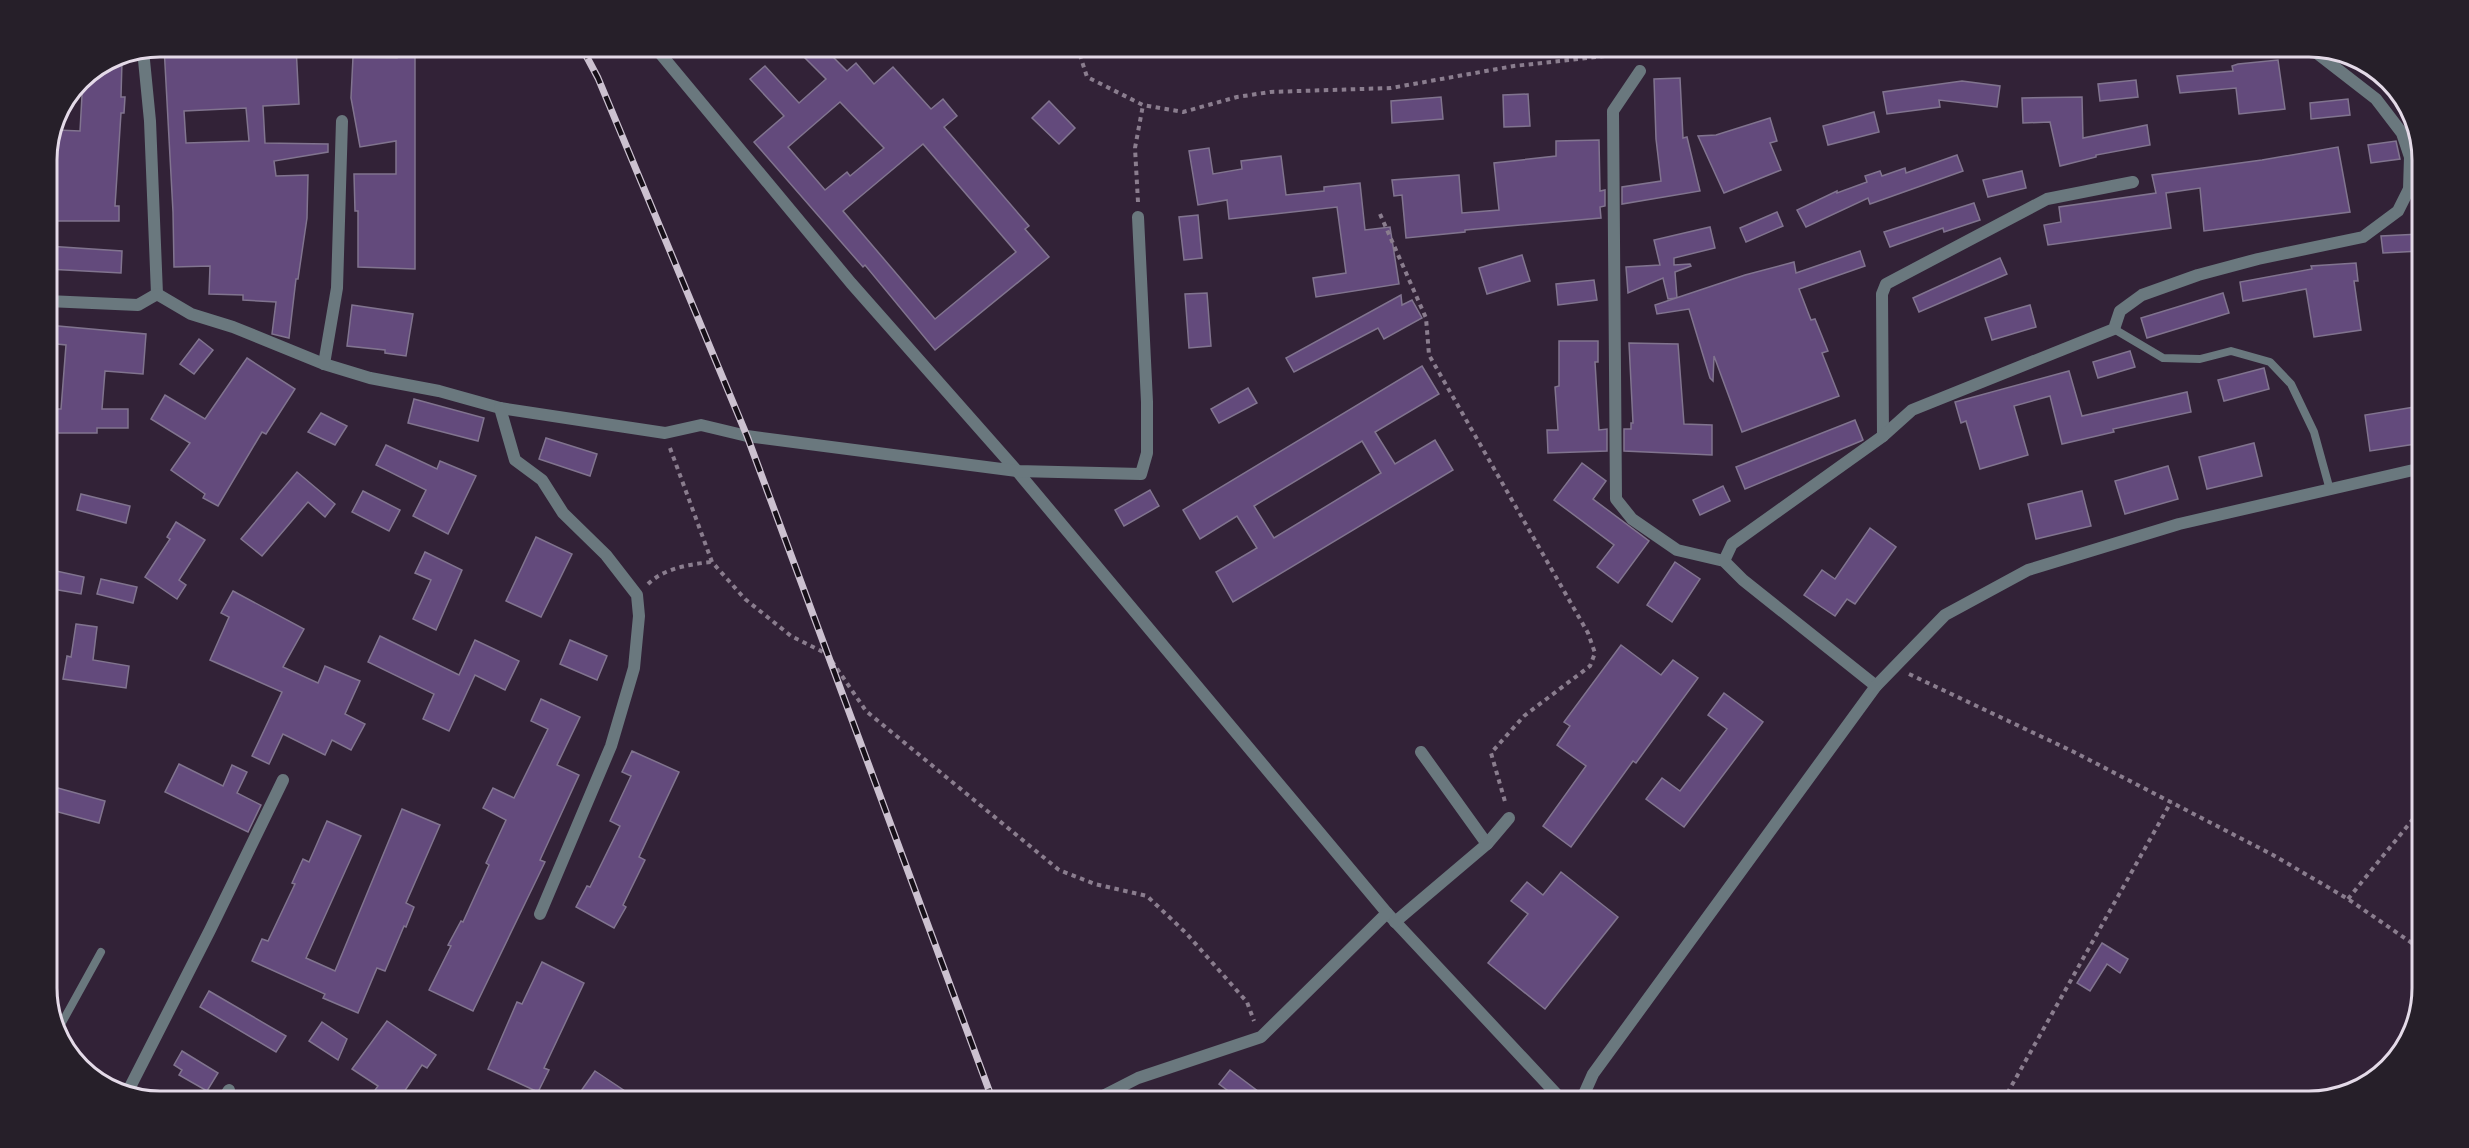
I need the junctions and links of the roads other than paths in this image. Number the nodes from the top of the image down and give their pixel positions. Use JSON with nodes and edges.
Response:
{"nodes":[{"id":1,"x":663,"y":57,"type":"edge"},
{"id":2,"x":2324,"y":58,"type":"edge"},
{"id":3,"x":144,"y":59,"type":"edge"},
{"id":4,"x":1640,"y":71,"type":"dead end"},
{"id":5,"x":342,"y":122,"type":"dead end"},
{"id":6,"x":2133,"y":182,"type":"dead end"},
{"id":7,"x":1138,"y":217,"type":"road end"},
{"id":8,"x":157,"y":294,"type":"junction"},
{"id":9,"x":57,"y":301,"type":"edge"},
{"id":10,"x":2114,"y":329,"type":"junction"},
{"id":11,"x":324,"y":364,"type":"junction"},
{"id":12,"x":500,"y":408,"type":"junction"},
{"id":13,"x":1883,"y":436,"type":"junction"},
{"id":14,"x":2412,"y":470,"type":"edge"},
{"id":15,"x":1017,"y":471,"type":"junction"},
{"id":16,"x":2330,"y":490,"type":"junction"},
{"id":17,"x":1724,"y":561,"type":"junction"},
{"id":18,"x":1876,"y":686,"type":"junction"},
{"id":19,"x":1421,"y":752,"type":"dead end"},
{"id":20,"x":283,"y":780,"type":"dead end"},
{"id":21,"x":1509,"y":818,"type":"road end"},
{"id":22,"x":1487,"y":844,"type":"junction"},
{"id":23,"x":540,"y":914,"type":"dead end"},
{"id":24,"x":1391,"y":917,"type":"junction"},
{"id":25,"x":101,"y":952,"type":"dead end"},
{"id":26,"x":62,"y":1022,"type":"edge"},
{"id":27,"x":131,"y":1086,"type":"edge"},
{"id":28,"x":1113,"y":1091,"type":"edge"},
{"id":29,"x":1554,"y":1091,"type":"edge"},
{"id":30,"x":1585,"y":1091,"type":"edge"}],
"edges":[{"from":1,"to":15,"type":"street"},
{"from":2,"to":10,"type":"street"},
{"from":3,"to":8,"type":"street"},
{"from":4,"to":17,"type":"street"},
{"from":5,"to":11,"type":"street"},
{"from":6,"to":13,"type":"street"},
{"from":7,"to":15,"type":"street"},
{"from":8,"to":9,"type":"street"},
{"from":8,"to":11,"type":"street"},
{"from":10,"to":13,"type":"street"},
{"from":10,"to":16,"type":"lane"},
{"from":11,"to":12,"type":"street"},
{"from":12,"to":15,"type":"street"},
{"from":12,"to":23,"type":"street"},
{"from":13,"to":17,"type":"street"},
{"from":14,"to":16,"type":"street"},
{"from":15,"to":24,"type":"street"},
{"from":16,"to":18,"type":"street"},
{"from":17,"to":18,"type":"street"},
{"from":18,"to":30,"type":"street"},
{"from":19,"to":22,"type":"street"},
{"from":20,"to":27,"type":"street"},
{"from":21,"to":22,"type":"street"},
{"from":22,"to":24,"type":"street"},
{"from":24,"to":28,"type":"street"},
{"from":24,"to":29,"type":"street"},
{"from":25,"to":26,"type":"lane"}]}
